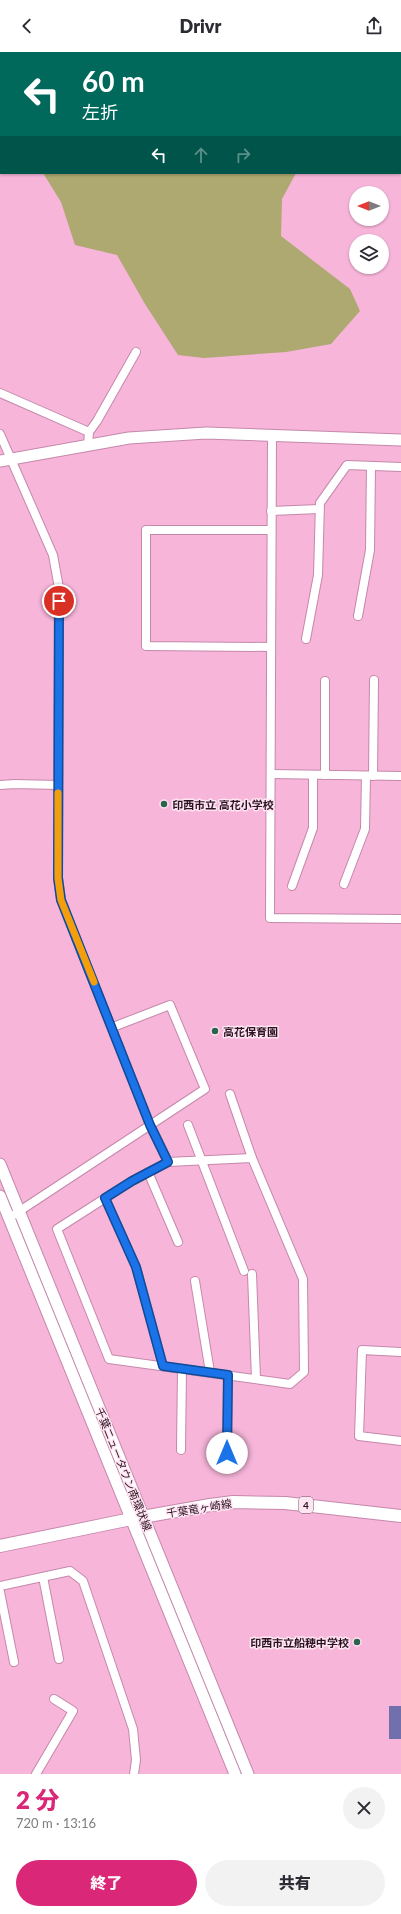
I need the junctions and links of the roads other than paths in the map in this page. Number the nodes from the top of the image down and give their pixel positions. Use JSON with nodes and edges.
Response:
{"nodes":[{"id":1,"x":136,"y":352,"type":"dead end"},
{"id":2,"x":0,"y":393,"type":"edge"},
{"id":3,"x":89,"y":432,"type":"junction"},
{"id":4,"x":0,"y":434,"type":"edge"},
{"id":5,"x":272,"y":435,"type":"junction"},
{"id":6,"x":401,"y":440,"type":"edge"},
{"id":7,"x":88,"y":445,"type":"junction"},
{"id":8,"x":5,"y":460,"type":"edge"},
{"id":9,"x":371,"y":466,"type":"junction"},
{"id":10,"x":401,"y":468,"type":"edge"},
{"id":11,"x":319,"y":509,"type":"junction"},
{"id":12,"x":271,"y":511,"type":"junction"},
{"id":13,"x":271,"y":530,"type":"junction"},
{"id":14,"x":358,"y":616,"type":"dead end"},
{"id":15,"x":306,"y":639,"type":"dead end"},
{"id":16,"x":271,"y":647,"type":"junction"},
{"id":17,"x":374,"y":680,"type":"dead end"},
{"id":18,"x":325,"y":681,"type":"dead end"},
{"id":19,"x":271,"y":774,"type":"junction"},
{"id":20,"x":313,"y":775,"type":"junction"},
{"id":21,"x":325,"y":775,"type":"junction"},
{"id":22,"x":370,"y":776,"type":"junction"},
{"id":23,"x":401,"y":776,"type":"edge"},
{"id":24,"x":58,"y":785,"type":"junction"},
{"id":25,"x":0,"y":786,"type":"edge"},
{"id":26,"x":344,"y":884,"type":"dead end"},
{"id":27,"x":292,"y":886,"type":"dead end"},
{"id":28,"x":401,"y":919,"type":"edge"},
{"id":29,"x":113,"y":1027,"type":"junction"},
{"id":30,"x":230,"y":1094,"type":"dead end"},
{"id":31,"x":150,"y":1125,"type":"junction"},
{"id":32,"x":188,"y":1125,"type":"dead end"},
{"id":33,"x":252,"y":1158,"type":"junction"},
{"id":34,"x":200,"y":1160,"type":"junction"},
{"id":35,"x":168,"y":1162,"type":"junction"},
{"id":36,"x":0,"y":1164,"type":"edge"},
{"id":37,"x":148,"y":1172,"type":"junction"},
{"id":38,"x":0,"y":1196,"type":"edge"},
{"id":39,"x":105,"y":1198,"type":"junction"},
{"id":40,"x":19,"y":1211,"type":"junction"},
{"id":41,"x":9,"y":1218,"type":"junction"},
{"id":42,"x":178,"y":1242,"type":"dead end"},
{"id":43,"x":195,"y":1282,"type":"dead end"},
{"id":44,"x":401,"y":1352,"type":"edge"},
{"id":45,"x":163,"y":1366,"type":"junction"},
{"id":46,"x":182,"y":1369,"type":"junction"},
{"id":47,"x":210,"y":1372,"type":"junction"},
{"id":48,"x":228,"y":1375,"type":"junction"},
{"id":49,"x":256,"y":1379,"type":"junction"},
{"id":50,"x":401,"y":1441,"type":"edge"},
{"id":51,"x":181,"y":1450,"type":"dead end"},
{"id":52,"x":227,"y":1453,"type":"dead end"},
{"id":53,"x":401,"y":1516,"type":"edge"},
{"id":54,"x":143,"y":1517,"type":"junction"},
{"id":55,"x":131,"y":1519,"type":"junction"},
{"id":56,"x":0,"y":1546,"type":"edge"},
{"id":57,"x":42,"y":1577,"type":"junction"},
{"id":58,"x":0,"y":1586,"type":"edge"},
{"id":59,"x":0,"y":1592,"type":"edge"},
{"id":60,"x":59,"y":1660,"type":"dead end"},
{"id":61,"x":14,"y":1662,"type":"dead end"},
{"id":62,"x":54,"y":1699,"type":"dead end"},
{"id":63,"x":36,"y":1774,"type":"edge"},
{"id":64,"x":134,"y":1774,"type":"edge"},
{"id":65,"x":235,"y":1774,"type":"edge"},
{"id":66,"x":248,"y":1774,"type":"edge"}],
"edges":[{"from":1,"to":3,"type":"street"},
{"from":2,"to":3,"type":"street"},
{"from":3,"to":7,"type":"street"},
{"from":4,"to":8,"type":"street"},
{"from":5,"to":6,"type":"main road"},
{"from":5,"to":7,"type":"main road"},
{"from":5,"to":12,"type":"street"},
{"from":7,"to":8,"type":"main road"},
{"from":8,"to":24,"type":"street"},
{"from":9,"to":10,"type":"street"},
{"from":9,"to":11,"type":"street"},
{"from":9,"to":14,"type":"street"},
{"from":11,"to":12,"type":"street"},
{"from":11,"to":15,"type":"street"},
{"from":12,"to":13,"type":"street"},
{"from":13,"to":16,"type":"street"},
{"from":13,"to":16,"type":"street"},
{"from":16,"to":19,"type":"street"},
{"from":17,"to":22,"type":"street"},
{"from":18,"to":21,"type":"street"},
{"from":19,"to":20,"type":"street"},
{"from":19,"to":28,"type":"street"},
{"from":20,"to":21,"type":"street"},
{"from":20,"to":27,"type":"street"},
{"from":21,"to":22,"type":"street"},
{"from":22,"to":23,"type":"street"},
{"from":22,"to":26,"type":"street"},
{"from":24,"to":25,"type":"street"},
{"from":24,"to":29,"type":"street"},
{"from":29,"to":31,"type":"street"},
{"from":29,"to":31,"type":"street"},
{"from":30,"to":33,"type":"street"},
{"from":31,"to":35,"type":"street"},
{"from":31,"to":40,"type":"street"},
{"from":32,"to":34,"type":"street"},
{"from":33,"to":34,"type":"street"},
{"from":33,"to":49,"type":"street"},
{"from":34,"to":35,"type":"street"},
{"from":34,"to":49,"type":"street"},
{"from":35,"to":37,"type":"street"},
{"from":36,"to":40,"type":"main road","name":"千葉ニュータウン南環状線"},
{"from":37,"to":39,"type":"street"},
{"from":37,"to":42,"type":"street"},
{"from":38,"to":41,"type":"main road","name":"千葉ニュータウン南環状線"},
{"from":39,"to":45,"type":"street"},
{"from":39,"to":45,"type":"street"},
{"from":40,"to":41,"type":"street"},
{"from":40,"to":54,"type":"main road","name":"千葉ニュータウン南環状線"},
{"from":41,"to":55,"type":"main road","name":"千葉ニュータウン南環状線"},
{"from":43,"to":47,"type":"street"},
{"from":44,"to":50,"type":"street"},
{"from":45,"to":46,"type":"street"},
{"from":46,"to":47,"type":"street"},
{"from":46,"to":51,"type":"street"},
{"from":47,"to":48,"type":"street"},
{"from":48,"to":49,"type":"street"},
{"from":48,"to":52,"type":"street"},
{"from":53,"to":54,"type":"main road","name":"千葉竜ヶ崎線","number":"4"},
{"from":54,"to":55,"type":"main road","name":"千葉竜ヶ崎線","number":"4"},
{"from":54,"to":66,"type":"main road","name":"千葉ニュータウン南環状線"},
{"from":55,"to":56,"type":"main road","name":"千葉竜ヶ崎線","number":"4"},
{"from":55,"to":65,"type":"main road","name":"千葉ニュータウン南環状線"},
{"from":57,"to":58,"type":"street"},
{"from":57,"to":60,"type":"street"},
{"from":57,"to":64,"type":"street"},
{"from":59,"to":61,"type":"street"},
{"from":62,"to":63,"type":"street"}]}
